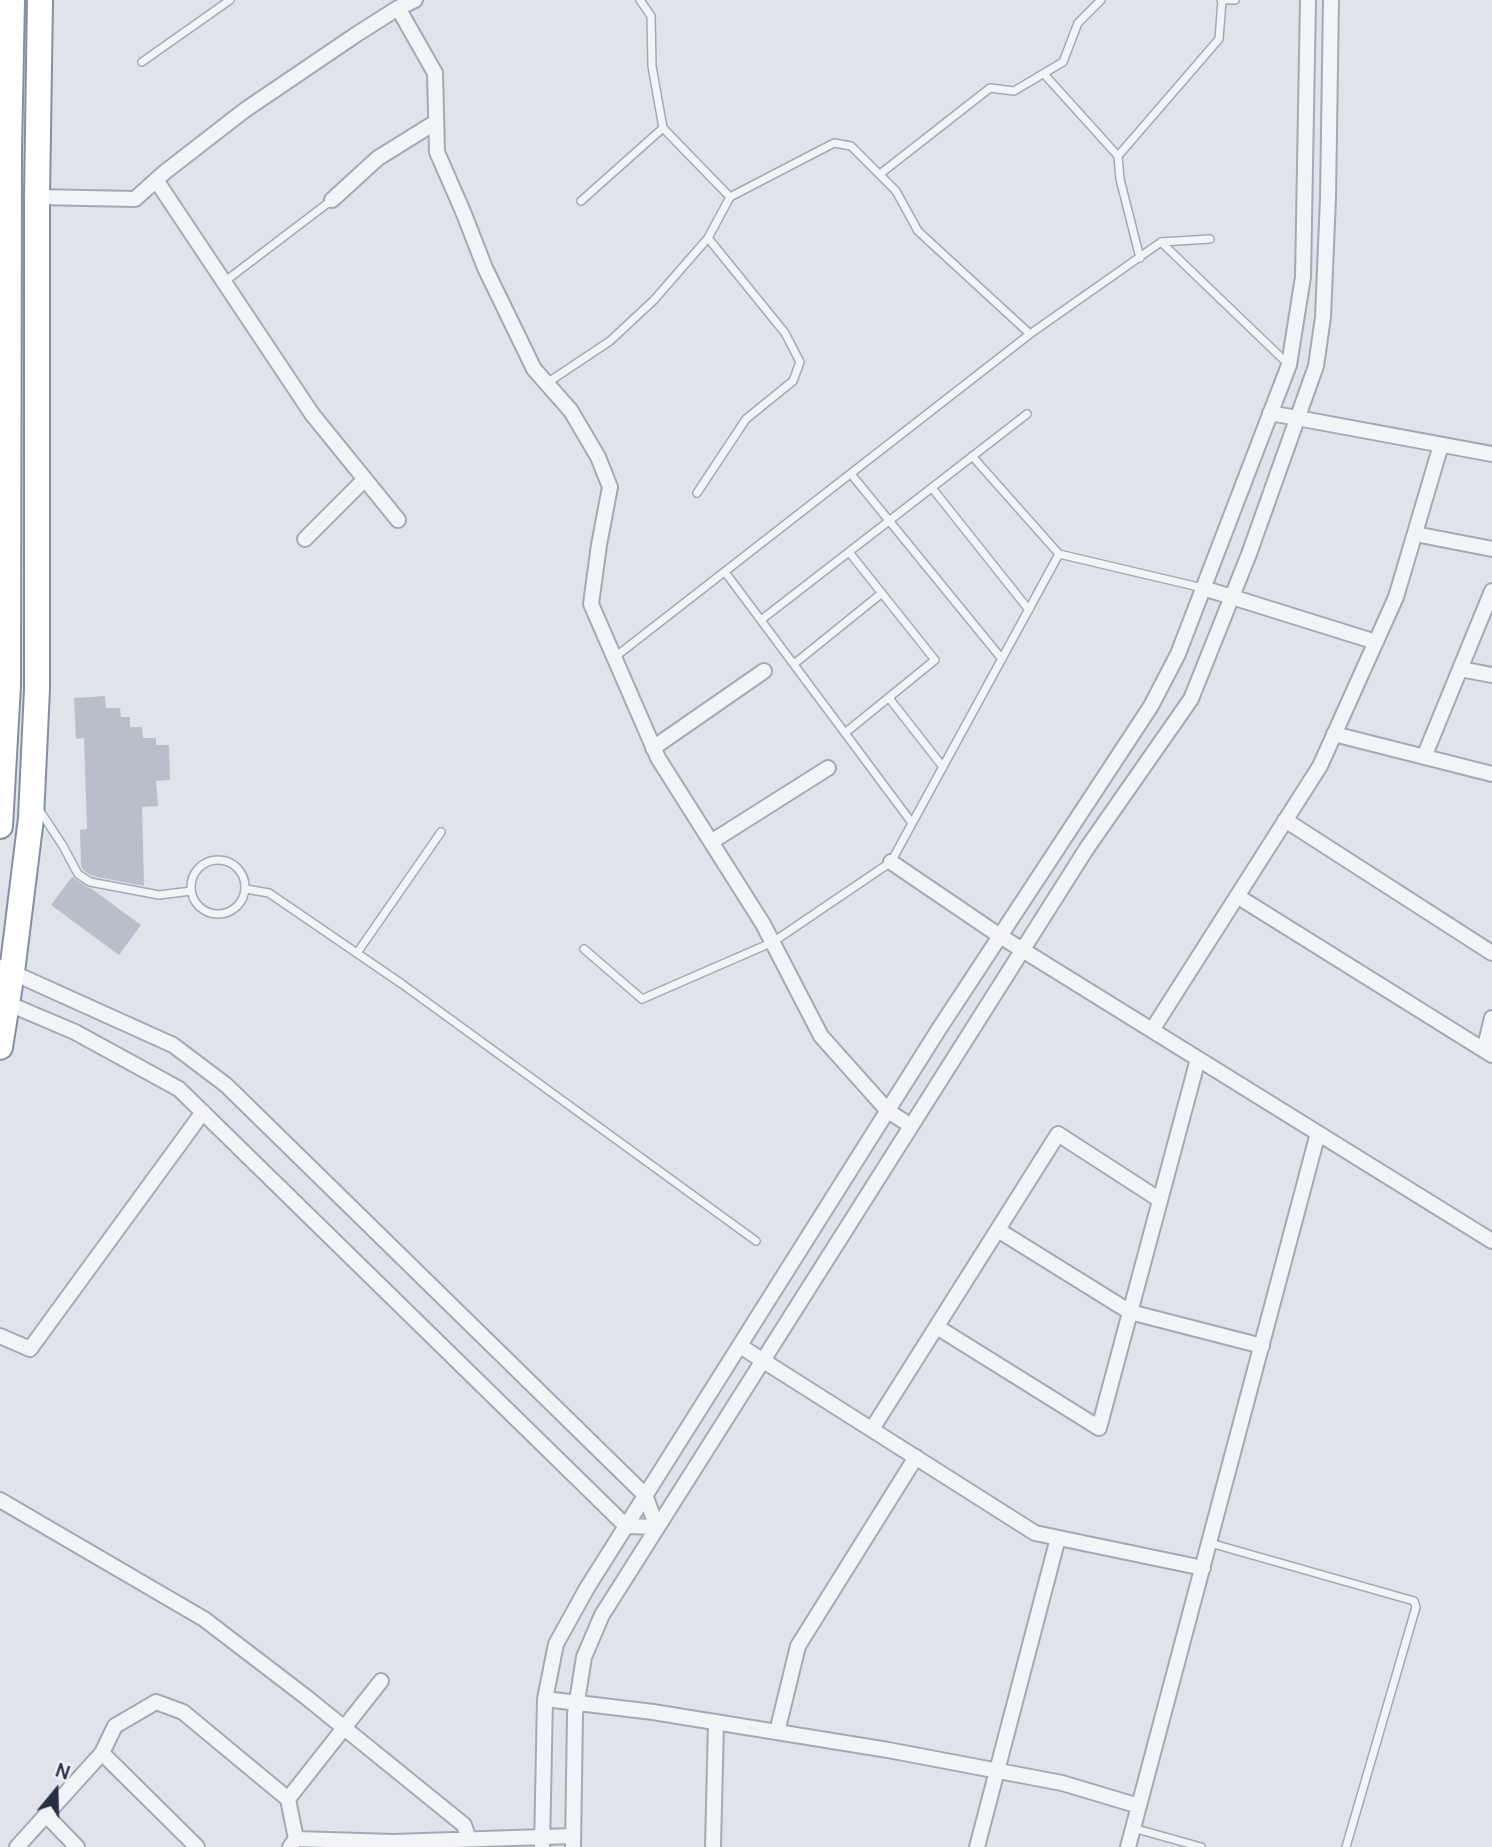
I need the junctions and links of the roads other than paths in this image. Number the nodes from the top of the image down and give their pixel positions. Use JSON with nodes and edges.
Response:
{"nodes":[{"id":1,"x":40,"y":0,"type":"edge"},
{"id":2,"x":230,"y":0,"type":"edge"},
{"id":3,"x":415,"y":0,"type":"edge"},
{"id":4,"x":640,"y":0,"type":"edge"},
{"id":5,"x":1101,"y":0,"type":"edge"},
{"id":6,"x":1222,"y":0,"type":"edge"},
{"id":7,"x":1235,"y":0,"type":"edge"},
{"id":8,"x":1308,"y":0,"type":"edge"},
{"id":9,"x":1331,"y":0,"type":"edge"},
{"id":10,"x":394,"y":4,"type":"edge"},
{"id":11,"x":8,"y":12,"type":"edge"},
{"id":12,"x":142,"y":62,"type":"dead end"},
{"id":13,"x":1044,"y":74,"type":"junction"},
{"id":14,"x":436,"y":122,"type":"junction"},
{"id":15,"x":663,"y":128,"type":"junction"},
{"id":16,"x":1118,"y":156,"type":"junction"},
{"id":17,"x":880,"y":174,"type":"junction"},
{"id":18,"x":156,"y":180,"type":"junction"},
{"id":19,"x":37,"y":197,"type":"junction"},
{"id":20,"x":730,"y":197,"type":"junction"},
{"id":21,"x":332,"y":200,"type":"joint"},
{"id":22,"x":580,"y":201,"type":"dead end"},
{"id":23,"x":708,"y":238,"type":"junction"},
{"id":24,"x":1210,"y":239,"type":"dead end"},
{"id":25,"x":1161,"y":242,"type":"junction"},
{"id":26,"x":1140,"y":258,"type":"junction"},
{"id":27,"x":224,"y":282,"type":"junction"},
{"id":28,"x":1030,"y":334,"type":"junction"},
{"id":29,"x":1289,"y":365,"type":"junction"},
{"id":30,"x":546,"y":383,"type":"junction"},
{"id":31,"x":1270,"y":413,"type":"junction"},
{"id":32,"x":1027,"y":414,"type":"dead end"},
{"id":33,"x":1297,"y":418,"type":"junction"},
{"id":34,"x":1441,"y":445,"type":"junction"},
{"id":35,"x":1492,"y":454,"type":"edge"},
{"id":36,"x":972,"y":457,"type":"junction"},
{"id":37,"x":851,"y":474,"type":"junction"},
{"id":38,"x":365,"y":480,"type":"junction"},
{"id":39,"x":932,"y":488,"type":"junction"},
{"id":40,"x":697,"y":493,"type":"dead end"},
{"id":41,"x":398,"y":520,"type":"dead end"},
{"id":42,"x":890,"y":520,"type":"junction"},
{"id":43,"x":1415,"y":534,"type":"junction"},
{"id":44,"x":305,"y":539,"type":"dead end"},
{"id":45,"x":1492,"y":549,"type":"edge"},
{"id":46,"x":849,"y":552,"type":"junction"},
{"id":47,"x":1059,"y":554,"type":"junction"},
{"id":48,"x":725,"y":572,"type":"junction"},
{"id":49,"x":1203,"y":588,"type":"junction"},
{"id":50,"x":1492,"y":591,"type":"edge"},
{"id":51,"x":882,"y":593,"type":"junction"},
{"id":52,"x":1232,"y":597,"type":"junction"},
{"id":53,"x":1028,"y":610,"type":"junction"},
{"id":54,"x":761,"y":620,"type":"junction"},
{"id":55,"x":1376,"y":642,"type":"junction"},
{"id":56,"x":614,"y":658,"type":"junction"},
{"id":57,"x":1002,"y":659,"type":"junction"},
{"id":58,"x":794,"y":664,"type":"junction"},
{"id":59,"x":1460,"y":669,"type":"junction"},
{"id":60,"x":4,"y":670,"type":"edge"},
{"id":61,"x":764,"y":671,"type":"dead end"},
{"id":62,"x":1492,"y":675,"type":"edge"},
{"id":63,"x":889,"y":698,"type":"junction"},
{"id":64,"x":845,"y":733,"type":"junction"},
{"id":65,"x":1334,"y":734,"type":"junction"},
{"id":66,"x":653,"y":748,"type":"junction"},
{"id":67,"x":1424,"y":757,"type":"junction"},
{"id":68,"x":943,"y":767,"type":"junction"},
{"id":69,"x":828,"y":768,"type":"dead end"},
{"id":70,"x":1492,"y":774,"type":"edge"},
{"id":71,"x":1,"y":789,"type":"edge"},
{"id":72,"x":32,"y":799,"type":"junction"},
{"id":73,"x":1285,"y":820,"type":"junction"},
{"id":74,"x":0,"y":823,"type":"edge"},
{"id":75,"x":912,"y":823,"type":"junction"},
{"id":76,"x":441,"y":832,"type":"dead end"},
{"id":77,"x":711,"y":842,"type":"junction"},
{"id":78,"x":891,"y":862,"type":"junction"},
{"id":79,"x":246,"y":889,"type":"junction"},
{"id":80,"x":191,"y":891,"type":"junction"},
{"id":81,"x":1237,"y":896,"type":"junction"},
{"id":82,"x":1000,"y":936,"type":"junction"},
{"id":83,"x":773,"y":942,"type":"junction"},
{"id":84,"x":584,"y":949,"type":"dead end"},
{"id":85,"x":1023,"y":950,"type":"junction"},
{"id":86,"x":357,"y":953,"type":"junction"},
{"id":87,"x":1492,"y":953,"type":"edge"},
{"id":88,"x":6,"y":970,"type":"edge"},
{"id":89,"x":4,"y":1001,"type":"edge"},
{"id":90,"x":1492,"y":1018,"type":"edge"},
{"id":91,"x":1152,"y":1030,"type":"junction"},
{"id":92,"x":0,"y":1047,"type":"edge"},
{"id":93,"x":1488,"y":1053,"type":"edge"},
{"id":94,"x":1198,"y":1059,"type":"junction"},
{"id":95,"x":888,"y":1111,"type":"junction"},
{"id":96,"x":203,"y":1112,"type":"junction"},
{"id":97,"x":911,"y":1126,"type":"junction"},
{"id":98,"x":1318,"y":1133,"type":"junction"},
{"id":99,"x":1160,"y":1200,"type":"junction"},
{"id":100,"x":998,"y":1230,"type":"junction"},
{"id":101,"x":756,"y":1241,"type":"dead end"},
{"id":102,"x":1492,"y":1241,"type":"edge"},
{"id":103,"x":1130,"y":1312,"type":"junction"},
{"id":104,"x":936,"y":1327,"type":"junction"},
{"id":105,"x":0,"y":1336,"type":"edge"},
{"id":106,"x":740,"y":1346,"type":"junction"},
{"id":107,"x":1262,"y":1346,"type":"junction"},
{"id":108,"x":763,"y":1360,"type":"junction"},
{"id":109,"x":872,"y":1430,"type":"junction"},
{"id":110,"x":916,"y":1457,"type":"junction"},
{"id":111,"x":645,"y":1495,"type":"junction"},
{"id":112,"x":0,"y":1500,"type":"edge"},
{"id":113,"x":626,"y":1526,"type":"junction"},
{"id":114,"x":657,"y":1527,"type":"junction"},
{"id":115,"x":1058,"y":1538,"type":"junction"},
{"id":116,"x":1210,"y":1543,"type":"junction"},
{"id":117,"x":1203,"y":1569,"type":"junction"},
{"id":118,"x":381,"y":1681,"type":"dead end"},
{"id":119,"x":545,"y":1699,"type":"junction"},
{"id":120,"x":577,"y":1703,"type":"junction"},
{"id":121,"x":716,"y":1722,"type":"junction"},
{"id":122,"x":345,"y":1727,"type":"junction"},
{"id":123,"x":777,"y":1732,"type":"junction"},
{"id":124,"x":102,"y":1753,"type":"junction"},
{"id":125,"x":996,"y":1770,"type":"junction"},
{"id":126,"x":288,"y":1799,"type":"junction"},
{"id":127,"x":1139,"y":1806,"type":"junction"},
{"id":128,"x":46,"y":1815,"type":"junction"},
{"id":129,"x":1133,"y":1828,"type":"junction"},
{"id":130,"x":469,"y":1839,"type":"junction"},
{"id":131,"x":573,"y":1841,"type":"edge"},
{"id":132,"x":542,"y":1842,"type":"edge"},
{"id":133,"x":293,"y":1843,"type":"edge"},
{"id":134,"x":393,"y":1844,"type":"edge"},
{"id":135,"x":17,"y":1847,"type":"edge"},
{"id":136,"x":77,"y":1847,"type":"edge"},
{"id":137,"x":197,"y":1847,"type":"edge"},
{"id":138,"x":713,"y":1847,"type":"edge"},
{"id":139,"x":976,"y":1847,"type":"edge"},
{"id":140,"x":1128,"y":1847,"type":"edge"},
{"id":141,"x":1201,"y":1847,"type":"edge"},
{"id":142,"x":1346,"y":1847,"type":"edge"}],
"edges":[{"from":1,"to":19,"type":"highway"},
{"from":2,"to":12,"type":"lane"},
{"from":3,"to":10,"type":"street"},
{"from":4,"to":15,"type":"lane"},
{"from":5,"to":13,"type":"lane"},
{"from":6,"to":7,"type":"lane"},
{"from":6,"to":16,"type":"lane"},
{"from":8,"to":29,"type":"street"},
{"from":9,"to":33,"type":"street"},
{"from":10,"to":14,"type":"street"},
{"from":10,"to":18,"type":"street"},
{"from":11,"to":60,"type":"highway"},
{"from":13,"to":16,"type":"lane"},
{"from":13,"to":17,"type":"lane"},
{"from":14,"to":21,"type":"street"},
{"from":14,"to":30,"type":"street"},
{"from":15,"to":20,"type":"lane"},
{"from":15,"to":22,"type":"lane"},
{"from":16,"to":26,"type":"lane"},
{"from":17,"to":20,"type":"lane"},
{"from":17,"to":28,"type":"lane"},
{"from":18,"to":19,"type":"street"},
{"from":18,"to":27,"type":"street"},
{"from":19,"to":72,"type":"highway"},
{"from":20,"to":23,"type":"lane"},
{"from":21,"to":27,"type":"lane"},
{"from":23,"to":30,"type":"lane"},
{"from":23,"to":40,"type":"lane"},
{"from":24,"to":25,"type":"lane"},
{"from":25,"to":26,"type":"lane"},
{"from":25,"to":29,"type":"lane"},
{"from":26,"to":28,"type":"lane"},
{"from":27,"to":38,"type":"street"},
{"from":28,"to":37,"type":"lane"},
{"from":29,"to":31,"type":"street"},
{"from":30,"to":56,"type":"street"},
{"from":31,"to":33,"type":"street"},
{"from":31,"to":49,"type":"street"},
{"from":32,"to":36,"type":"lane"},
{"from":33,"to":34,"type":"street"},
{"from":33,"to":52,"type":"street"},
{"from":34,"to":35,"type":"street"},
{"from":34,"to":43,"type":"street"},
{"from":36,"to":39,"type":"lane"},
{"from":36,"to":47,"type":"lane"},
{"from":37,"to":42,"type":"lane"},
{"from":37,"to":48,"type":"lane"},
{"from":38,"to":41,"type":"street"},
{"from":38,"to":44,"type":"street"},
{"from":39,"to":42,"type":"lane"},
{"from":39,"to":53,"type":"lane"},
{"from":42,"to":46,"type":"lane"},
{"from":42,"to":57,"type":"lane"},
{"from":43,"to":45,"type":"street"},
{"from":43,"to":55,"type":"street"},
{"from":46,"to":51,"type":"lane"},
{"from":46,"to":54,"type":"lane"},
{"from":47,"to":49,"type":"lane"},
{"from":47,"to":53,"type":"lane"},
{"from":48,"to":54,"type":"lane"},
{"from":48,"to":56,"type":"lane"},
{"from":49,"to":52,"type":"street"},
{"from":49,"to":82,"type":"street"},
{"from":50,"to":59,"type":"street"},
{"from":51,"to":58,"type":"lane"},
{"from":51,"to":63,"type":"lane"},
{"from":52,"to":55,"type":"street"},
{"from":52,"to":85,"type":"street"},
{"from":53,"to":57,"type":"lane"},
{"from":54,"to":58,"type":"lane"},
{"from":55,"to":65,"type":"street"},
{"from":56,"to":66,"type":"street"},
{"from":57,"to":68,"type":"lane"},
{"from":58,"to":64,"type":"lane"},
{"from":59,"to":62,"type":"street"},
{"from":59,"to":67,"type":"street"},
{"from":60,"to":71,"type":"highway"},
{"from":61,"to":66,"type":"street"},
{"from":63,"to":64,"type":"lane"},
{"from":63,"to":68,"type":"lane"},
{"from":64,"to":75,"type":"lane"},
{"from":65,"to":67,"type":"street"},
{"from":65,"to":73,"type":"street"},
{"from":66,"to":77,"type":"street"},
{"from":67,"to":70,"type":"street"},
{"from":68,"to":75,"type":"lane"},
{"from":69,"to":77,"type":"street"},
{"from":71,"to":74,"type":"highway"},
{"from":72,"to":80,"type":"lane"},
{"from":72,"to":88,"type":"highway"},
{"from":73,"to":81,"type":"street"},
{"from":73,"to":87,"type":"street"},
{"from":75,"to":78,"type":"lane"},
{"from":76,"to":86,"type":"lane"},
{"from":77,"to":83,"type":"street"},
{"from":78,"to":82,"type":"street"},
{"from":78,"to":83,"type":"lane"},
{"from":79,"to":80,"type":"lane"},
{"from":79,"to":80,"type":"lane"},
{"from":79,"to":86,"type":"lane"},
{"from":81,"to":91,"type":"street"},
{"from":81,"to":93,"type":"street"},
{"from":82,"to":85,"type":"street"},
{"from":82,"to":95,"type":"street"},
{"from":83,"to":84,"type":"lane"},
{"from":83,"to":95,"type":"street"},
{"from":85,"to":91,"type":"street"},
{"from":85,"to":97,"type":"street"},
{"from":86,"to":101,"type":"lane"},
{"from":88,"to":89,"type":"highway"},
{"from":88,"to":111,"type":"street"},
{"from":89,"to":92,"type":"highway"},
{"from":89,"to":96,"type":"street"},
{"from":90,"to":93,"type":"street"},
{"from":91,"to":94,"type":"street"},
{"from":94,"to":98,"type":"street"},
{"from":94,"to":99,"type":"street"},
{"from":95,"to":97,"type":"street"},
{"from":95,"to":106,"type":"street"},
{"from":96,"to":105,"type":"street"},
{"from":96,"to":113,"type":"street"},
{"from":97,"to":108,"type":"street"},
{"from":98,"to":102,"type":"street"},
{"from":98,"to":107,"type":"street"},
{"from":99,"to":100,"type":"street"},
{"from":99,"to":103,"type":"street"},
{"from":100,"to":103,"type":"street"},
{"from":100,"to":104,"type":"street"},
{"from":103,"to":104,"type":"street"},
{"from":103,"to":107,"type":"street"},
{"from":104,"to":109,"type":"street"},
{"from":106,"to":108,"type":"street"},
{"from":106,"to":111,"type":"street"},
{"from":107,"to":116,"type":"street"},
{"from":108,"to":109,"type":"street"},
{"from":108,"to":114,"type":"street"},
{"from":109,"to":110,"type":"street"},
{"from":110,"to":115,"type":"street"},
{"from":110,"to":123,"type":"street"},
{"from":111,"to":113,"type":"street"},
{"from":111,"to":114,"type":"street"},
{"from":112,"to":122,"type":"street"},
{"from":113,"to":114,"type":"street"},
{"from":113,"to":119,"type":"street"},
{"from":114,"to":120,"type":"street"},
{"from":115,"to":117,"type":"street"},
{"from":115,"to":125,"type":"street"},
{"from":116,"to":117,"type":"street"},
{"from":116,"to":142,"type":"lane"},
{"from":117,"to":127,"type":"street"},
{"from":118,"to":122,"type":"street"},
{"from":119,"to":120,"type":"street"},
{"from":119,"to":132,"type":"street"},
{"from":120,"to":121,"type":"street"},
{"from":120,"to":131,"type":"street"},
{"from":121,"to":123,"type":"street"},
{"from":121,"to":138,"type":"street"},
{"from":122,"to":126,"type":"street"},
{"from":122,"to":130,"type":"street"},
{"from":123,"to":125,"type":"street"},
{"from":124,"to":126,"type":"street"},
{"from":124,"to":128,"type":"street"},
{"from":124,"to":137,"type":"street"},
{"from":125,"to":127,"type":"street"},
{"from":125,"to":139,"type":"street"},
{"from":126,"to":133,"type":"street"},
{"from":127,"to":129,"type":"street"},
{"from":128,"to":135,"type":"street"},
{"from":128,"to":136,"type":"street"},
{"from":129,"to":140,"type":"street"},
{"from":129,"to":141,"type":"lane"},
{"from":130,"to":132,"type":"street"},
{"from":130,"to":134,"type":"street"},
{"from":131,"to":132,"type":"street"},
{"from":133,"to":134,"type":"street"}]}
